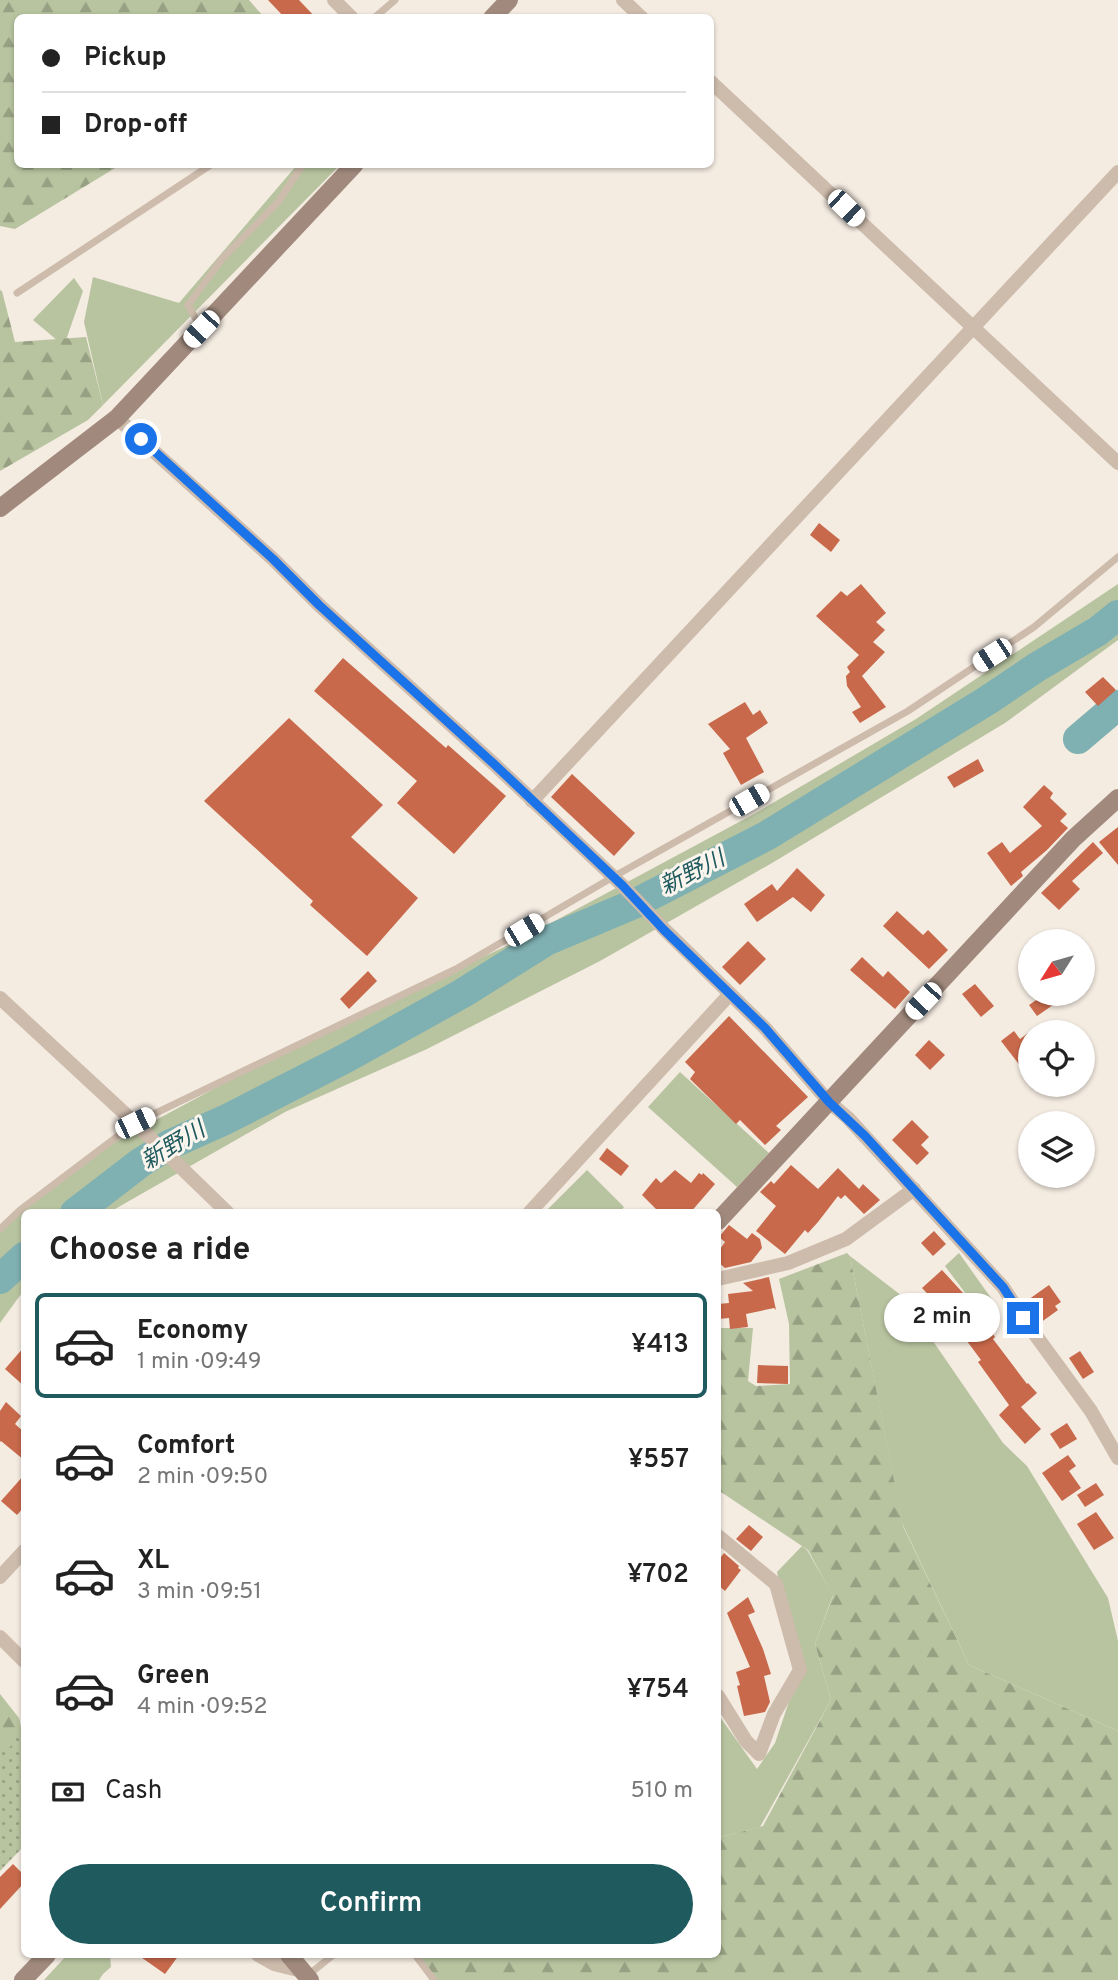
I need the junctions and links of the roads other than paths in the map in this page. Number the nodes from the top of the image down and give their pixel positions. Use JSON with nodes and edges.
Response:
{"nodes":[{"id":1,"x":334,"y":0,"type":"edge"},
{"id":2,"x":395,"y":0,"type":"edge"},
{"id":3,"x":509,"y":0,"type":"edge"},
{"id":4,"x":623,"y":0,"type":"edge"},
{"id":5,"x":348,"y":14,"type":"edge"},
{"id":6,"x":379,"y":14,"type":"edge"},
{"id":7,"x":496,"y":14,"type":"edge"},
{"id":8,"x":638,"y":14,"type":"edge"},
{"id":9,"x":714,"y":85,"type":"edge"},
{"id":10,"x":206,"y":168,"type":"edge"},
{"id":11,"x":300,"y":168,"type":"edge"},
{"id":12,"x":351,"y":168,"type":"edge"},
{"id":13,"x":1118,"y":172,"type":"edge"},
{"id":14,"x":17,"y":293,"type":"dead end"},
{"id":15,"x":972,"y":328,"type":"junction"},
{"id":16,"x":201,"y":329,"type":"junction"},
{"id":17,"x":117,"y":418,"type":"junction"},
{"id":18,"x":1118,"y":463,"type":"edge"},
{"id":19,"x":0,"y":508,"type":"edge"},
{"id":20,"x":1118,"y":557,"type":"edge"},
{"id":21,"x":1118,"y":798,"type":"edge"},
{"id":22,"x":532,"y":801,"type":"junction"},
{"id":23,"x":618,"y":881,"type":"junction"},
{"id":24,"x":730,"y":994,"type":"junction"},
{"id":25,"x":0,"y":998,"type":"edge"},
{"id":26,"x":829,"y":1102,"type":"junction"},
{"id":27,"x":135,"y":1123,"type":"junction"},
{"id":28,"x":914,"y":1189,"type":"junction"},
{"id":29,"x":21,"y":1209,"type":"edge"},
{"id":30,"x":21,"y":1209,"type":"edge"},
{"id":31,"x":224,"y":1209,"type":"edge"},
{"id":32,"x":533,"y":1209,"type":"edge"},
{"id":33,"x":721,"y":1218,"type":"edge"},
{"id":34,"x":0,"y":1229,"type":"edge"},
{"id":35,"x":721,"y":1278,"type":"edge"},
{"id":36,"x":1118,"y":1458,"type":"edge"},
{"id":37,"x":721,"y":1538,"type":"edge"},
{"id":38,"x":21,"y":1554,"type":"edge"},
{"id":39,"x":0,"y":1577,"type":"edge"},
{"id":40,"x":0,"y":1637,"type":"edge"},
{"id":41,"x":21,"y":1658,"type":"edge"},
{"id":42,"x":721,"y":1701,"type":"edge"},
{"id":43,"x":44,"y":1958,"type":"edge"},
{"id":44,"x":263,"y":1958,"type":"edge"},
{"id":45,"x":291,"y":1958,"type":"edge"},
{"id":46,"x":329,"y":1958,"type":"edge"},
{"id":47,"x":417,"y":1958,"type":"edge"},
{"id":48,"x":306,"y":1976,"type":"edge"},
{"id":49,"x":23,"y":1980,"type":"edge"},
{"id":50,"x":434,"y":1980,"type":"edge"}],
"edges":[{"from":1,"to":5,"type":"street"},
{"from":2,"to":6,"type":"lane"},
{"from":3,"to":7,"type":"street"},
{"from":4,"to":8,"type":"street"},
{"from":9,"to":15,"type":"street"},
{"from":10,"to":14,"type":"lane"},
{"from":11,"to":16,"type":"lane"},
{"from":12,"to":16,"type":"street"},
{"from":13,"to":15,"type":"street"},
{"from":15,"to":18,"type":"street"},
{"from":15,"to":22,"type":"street"},
{"from":16,"to":17,"type":"street"},
{"from":17,"to":19,"type":"street"},
{"from":17,"to":22,"type":"street"},
{"from":20,"to":23,"type":"lane"},
{"from":21,"to":26,"type":"street"},
{"from":22,"to":23,"type":"street"},
{"from":23,"to":24,"type":"street"},
{"from":23,"to":27,"type":"lane"},
{"from":24,"to":26,"type":"street"},
{"from":24,"to":32,"type":"street"},
{"from":25,"to":27,"type":"street"},
{"from":26,"to":28,"type":"street"},
{"from":26,"to":33,"type":"street"},
{"from":27,"to":30,"type":"lane"},
{"from":27,"to":31,"type":"street"},
{"from":28,"to":35,"type":"street"},
{"from":28,"to":36,"type":"street"},
{"from":29,"to":34,"type":"lane"},
{"from":37,"to":42,"type":"street"},
{"from":38,"to":39,"type":"street"},
{"from":40,"to":41,"type":"street"},
{"from":43,"to":49,"type":"street"},
{"from":44,"to":48,"type":"street"},
{"from":45,"to":48,"type":"street"},
{"from":46,"to":48,"type":"lane"},
{"from":47,"to":50,"type":"lane"}]}
